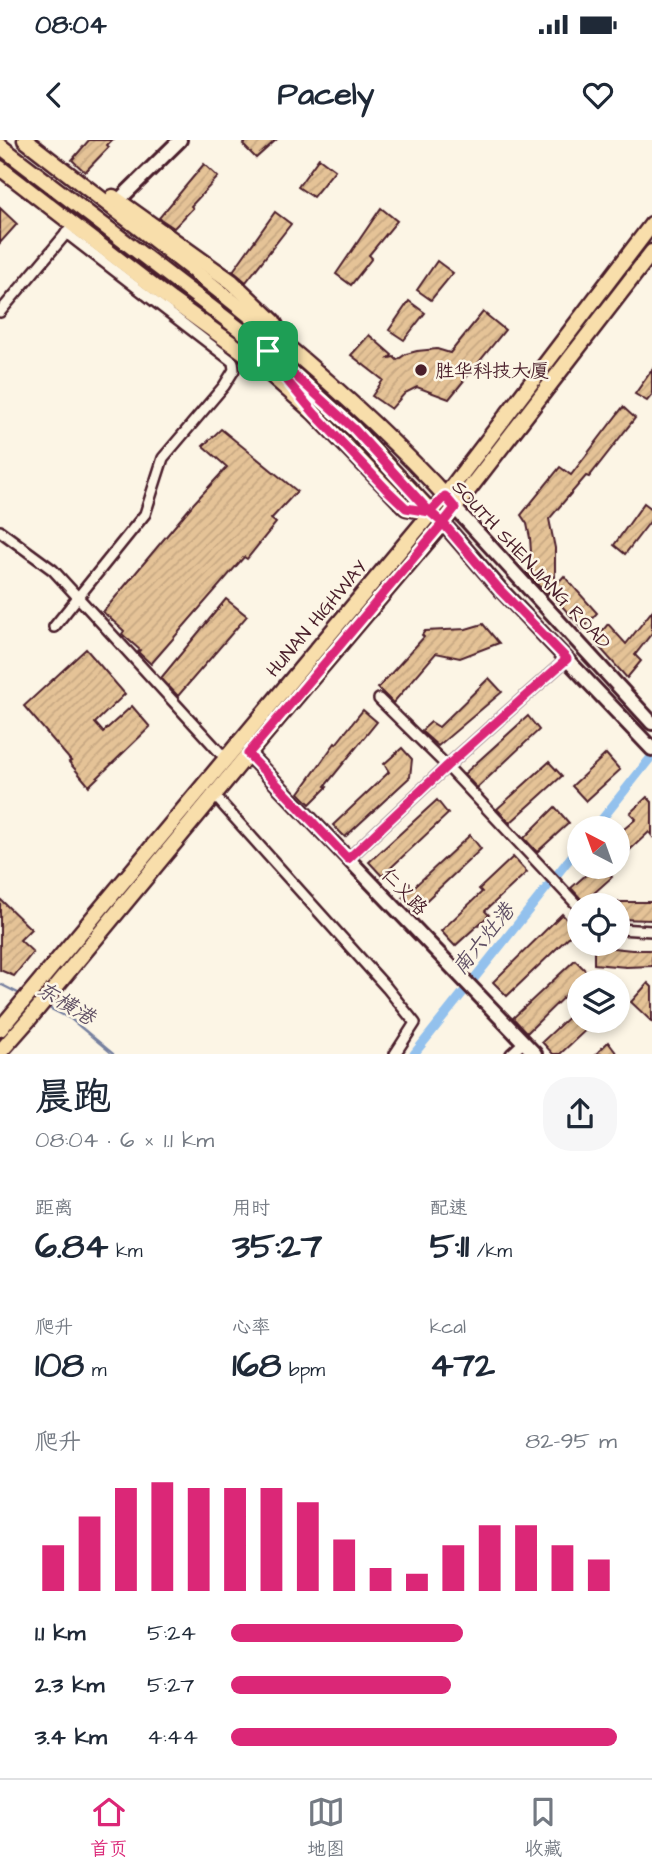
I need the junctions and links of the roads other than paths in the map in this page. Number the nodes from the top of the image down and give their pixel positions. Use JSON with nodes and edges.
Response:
{"nodes":[{"id":1,"x":24,"y":140,"type":"edge"},
{"id":2,"x":39,"y":140,"type":"edge"},
{"id":3,"x":180,"y":140,"type":"edge"},
{"id":4,"x":0,"y":146,"type":"edge"},
{"id":5,"x":0,"y":168,"type":"edge"},
{"id":6,"x":118,"y":201,"type":"junction"},
{"id":7,"x":652,"y":224,"type":"edge"},
{"id":8,"x":69,"y":229,"type":"junction"},
{"id":9,"x":652,"y":252,"type":"edge"},
{"id":10,"x":0,"y":312,"type":"edge"},
{"id":11,"x":285,"y":345,"type":"junction"},
{"id":12,"x":268,"y":351,"type":"junction"},
{"id":13,"x":314,"y":413,"type":"junction"},
{"id":14,"x":445,"y":496,"type":"junction"},
{"id":15,"x":455,"y":508,"type":"junction"},
{"id":16,"x":430,"y":512,"type":"junction"},
{"id":17,"x":443,"y":523,"type":"junction"},
{"id":18,"x":0,"y":531,"type":"edge"},
{"id":19,"x":78,"y":597,"type":"junction"},
{"id":20,"x":54,"y":627,"type":"dead end"},
{"id":21,"x":567,"y":659,"type":"junction"},
{"id":22,"x":379,"y":699,"type":"dead end"},
{"id":23,"x":652,"y":723,"type":"edge"},
{"id":24,"x":652,"y":749,"type":"edge"},
{"id":25,"x":248,"y":754,"type":"junction"},
{"id":26,"x":225,"y":758,"type":"junction"},
{"id":27,"x":447,"y":766,"type":"junction"},
{"id":28,"x":214,"y":795,"type":"junction"},
{"id":29,"x":348,"y":859,"type":"junction"},
{"id":30,"x":567,"y":893,"type":"edge"},
{"id":31,"x":630,"y":930,"type":"edge"},
{"id":32,"x":652,"y":931,"type":"edge"},
{"id":33,"x":0,"y":1029,"type":"edge"},
{"id":34,"x":524,"y":1042,"type":"junction"},
{"id":35,"x":0,"y":1052,"type":"edge"},
{"id":36,"x":395,"y":1054,"type":"edge"},
{"id":37,"x":511,"y":1054,"type":"edge"},
{"id":38,"x":535,"y":1054,"type":"edge"}],
"edges":[{"from":1,"to":11,"type":"main road","name":"SOUTH SHENJIANG ROAD"},
{"from":2,"to":6,"type":"main road"},
{"from":3,"to":6,"type":"main road"},
{"from":4,"to":12,"type":"main road","name":"SOUTH SHENJIANG ROAD"},
{"from":5,"to":8,"type":"main road"},
{"from":6,"to":11,"type":"main road"},
{"from":7,"to":14,"type":"main road","name":"HUNAN HIGHWAY"},
{"from":8,"to":10,"type":"street"},
{"from":8,"to":13,"type":"main road"},
{"from":8,"to":19,"type":"street"},
{"from":9,"to":15,"type":"main road","name":"HUNAN HIGHWAY"},
{"from":11,"to":14,"type":"main road","name":"SOUTH SHENJIANG ROAD"},
{"from":12,"to":13,"type":"main road"},
{"from":12,"to":16,"type":"main road","name":"SOUTH SHENJIANG ROAD"},
{"from":13,"to":16,"type":"main road"},
{"from":14,"to":15,"type":"main road","name":"SOUTH SHENJIANG ROAD"},
{"from":14,"to":16,"type":"main road","name":"HUNAN HIGHWAY"},
{"from":15,"to":17,"type":"main road","name":"HUNAN HIGHWAY"},
{"from":15,"to":23,"type":"main road","name":"SOUTH SHENJIANG ROAD"},
{"from":16,"to":17,"type":"main road","name":"SOUTH SHENJIANG ROAD"},
{"from":16,"to":26,"type":"main road","name":"HUNAN HIGHWAY"},
{"from":17,"to":21,"type":"main road","name":"SOUTH SHENJIANG ROAD"},
{"from":17,"to":25,"type":"main road","name":"HUNAN HIGHWAY"},
{"from":18,"to":19,"type":"street"},
{"from":19,"to":20,"type":"street"},
{"from":19,"to":26,"type":"street"},
{"from":21,"to":24,"type":"main road","name":"SOUTH SHENJIANG ROAD"},
{"from":21,"to":27,"type":"street"},
{"from":22,"to":27,"type":"street"},
{"from":25,"to":28,"type":"main road","name":"HUNAN HIGHWAY"},
{"from":25,"to":29,"type":"main road","name":"仁义路"},
{"from":26,"to":33,"type":"main road","name":"HUNAN HIGHWAY"},
{"from":27,"to":29,"type":"street"},
{"from":27,"to":30,"type":"street"},
{"from":28,"to":35,"type":"main road","name":"HUNAN HIGHWAY"},
{"from":28,"to":36,"type":"street"},
{"from":29,"to":34,"type":"main road","name":"仁义路"},
{"from":31,"to":32,"type":"street"},
{"from":34,"to":37,"type":"street"},
{"from":34,"to":38,"type":"main road","name":"仁义路"}]}
